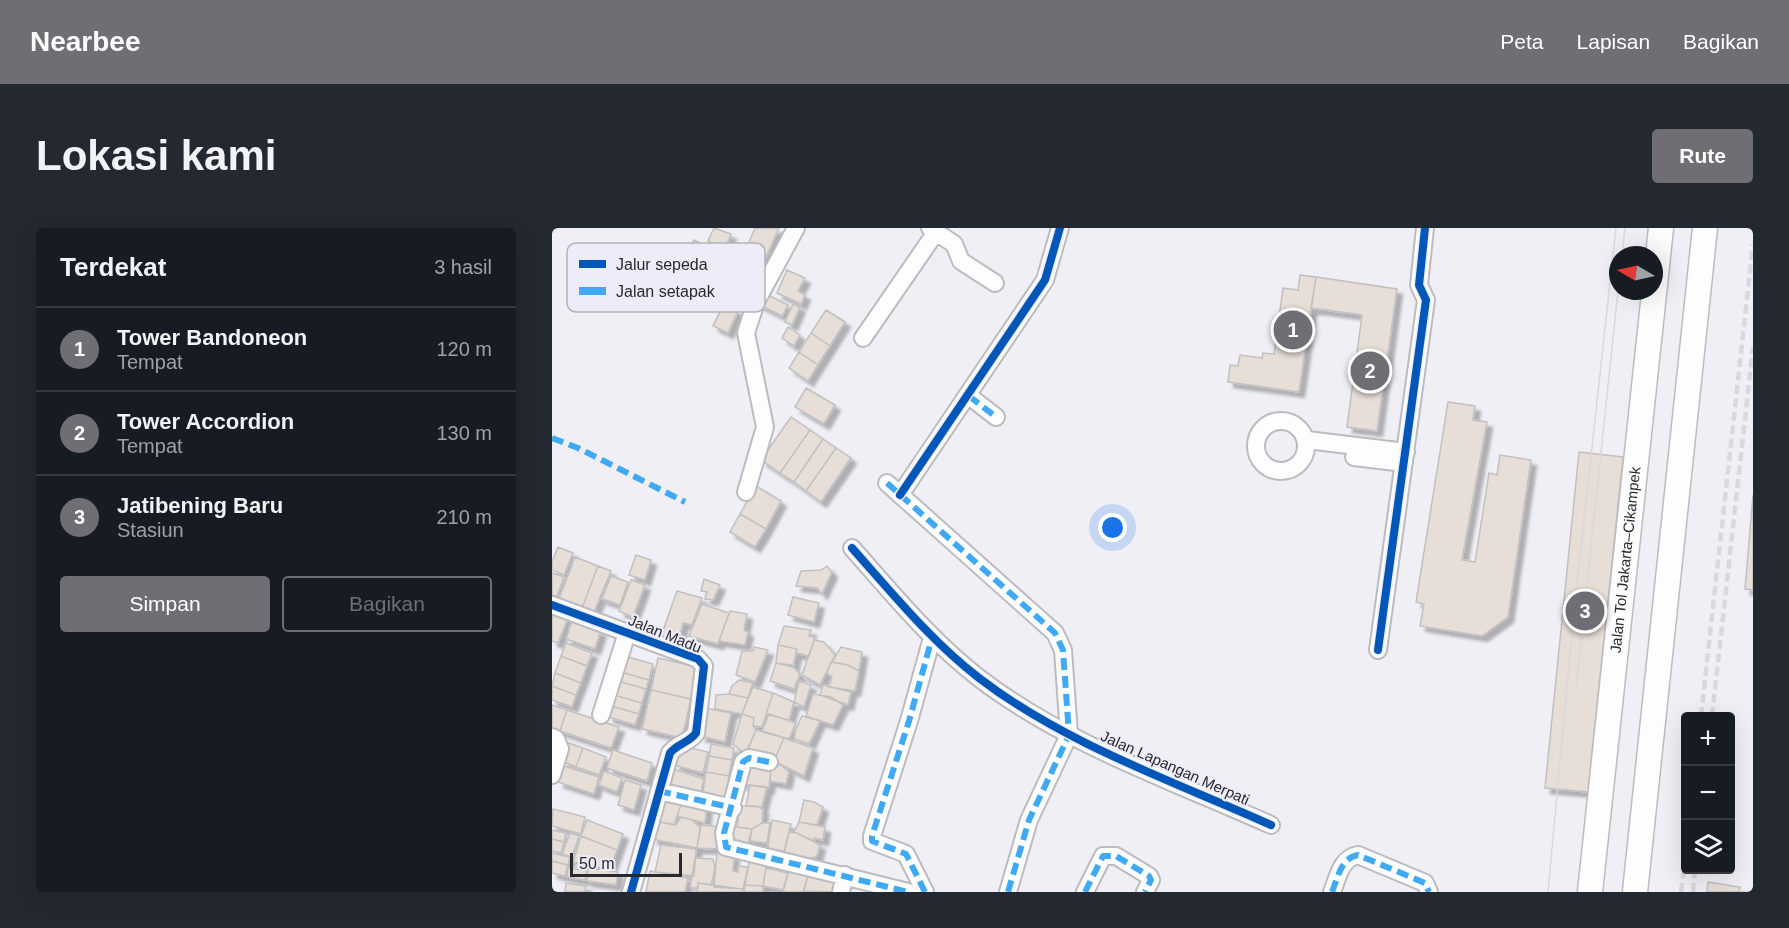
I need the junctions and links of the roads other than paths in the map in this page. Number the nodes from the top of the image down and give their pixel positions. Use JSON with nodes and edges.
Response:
{"nodes":[{"id":1,"x":796,"y":228,"type":"edge"},
{"id":2,"x":1060,"y":228,"type":"edge"},
{"id":3,"x":1425,"y":228,"type":"edge"},
{"id":4,"x":1661,"y":228,"type":"edge"},
{"id":5,"x":1705,"y":228,"type":"edge"},
{"id":6,"x":933,"y":230,"type":"edge"},
{"id":7,"x":995,"y":283,"type":"dead end"},
{"id":8,"x":765,"y":285,"type":"edge"},
{"id":9,"x":753,"y":312,"type":"edge"},
{"id":10,"x":863,"y":338,"type":"dead end"},
{"id":11,"x":969,"y":396,"type":"junction"},
{"id":12,"x":996,"y":417,"type":"dead end"},
{"id":13,"x":1307,"y":446,"type":"dead end"},
{"id":14,"x":1405,"y":457,"type":"junction"},
{"id":15,"x":887,"y":483,"type":"dead end"},
{"id":16,"x":746,"y":492,"type":"dead end"},
{"id":17,"x":900,"y":495,"type":"junction"},
{"id":18,"x":852,"y":548,"type":"dead end"},
{"id":19,"x":552,"y":605,"type":"edge"},
{"id":20,"x":627,"y":633,"type":"junction"},
{"id":21,"x":932,"y":638,"type":"junction"},
{"id":22,"x":1378,"y":650,"type":"dead end"},
{"id":23,"x":601,"y":715,"type":"dead end"},
{"id":24,"x":1069,"y":735,"type":"junction"},
{"id":25,"x":552,"y":737,"type":"edge"},
{"id":26,"x":770,"y":762,"type":"dead end"},
{"id":27,"x":552,"y":775,"type":"edge"},
{"id":28,"x":659,"y":791,"type":"junction"},
{"id":29,"x":733,"y":808,"type":"junction"},
{"id":30,"x":1271,"y":825,"type":"dead end"},
{"id":31,"x":845,"y":875,"type":"junction"},
{"id":32,"x":631,"y":892,"type":"edge"},
{"id":33,"x":841,"y":892,"type":"edge"},
{"id":34,"x":908,"y":892,"type":"edge"},
{"id":35,"x":925,"y":892,"type":"edge"},
{"id":36,"x":1008,"y":892,"type":"edge"},
{"id":37,"x":1085,"y":892,"type":"edge"},
{"id":38,"x":1145,"y":892,"type":"edge"},
{"id":39,"x":1332,"y":892,"type":"edge"},
{"id":40,"x":1429,"y":892,"type":"edge"},
{"id":41,"x":1590,"y":892,"type":"edge"},
{"id":42,"x":1635,"y":892,"type":"edge"}],
"edges":[{"from":1,"to":8,"type":"street"},
{"from":2,"to":11,"type":"street"},
{"from":3,"to":14,"type":"street"},
{"from":4,"to":41,"type":"highway","name":"Jalan Tol Jakarta–Cikampek"},
{"from":5,"to":42,"type":"highway"},
{"from":6,"to":7,"type":"street"},
{"from":6,"to":10,"type":"street"},
{"from":9,"to":16,"type":"street"},
{"from":11,"to":12,"type":"street"},
{"from":11,"to":17,"type":"street"},
{"from":13,"to":14,"type":"street"},
{"from":14,"to":22,"type":"street"},
{"from":15,"to":17,"type":"street"},
{"from":17,"to":24,"type":"street"},
{"from":18,"to":21,"type":"street","name":"Jalan Lapangan Merpati"},
{"from":19,"to":20,"type":"street","name":"Jalan Madu"},
{"from":20,"to":23,"type":"street"},
{"from":20,"to":28,"type":"street","name":"Jalan Madu"},
{"from":21,"to":24,"type":"street","name":"Jalan Lapangan Merpati"},
{"from":21,"to":35,"type":"street"},
{"from":24,"to":30,"type":"street","name":"Jalan Lapangan Merpati"},
{"from":24,"to":36,"type":"street"},
{"from":25,"to":27,"type":"street"},
{"from":26,"to":29,"type":"street"},
{"from":28,"to":29,"type":"street"},
{"from":28,"to":32,"type":"street","name":"Jalan Madu"},
{"from":29,"to":31,"type":"street"},
{"from":31,"to":33,"type":"street"},
{"from":31,"to":34,"type":"street"},
{"from":37,"to":38,"type":"street"},
{"from":39,"to":40,"type":"street"}]}
